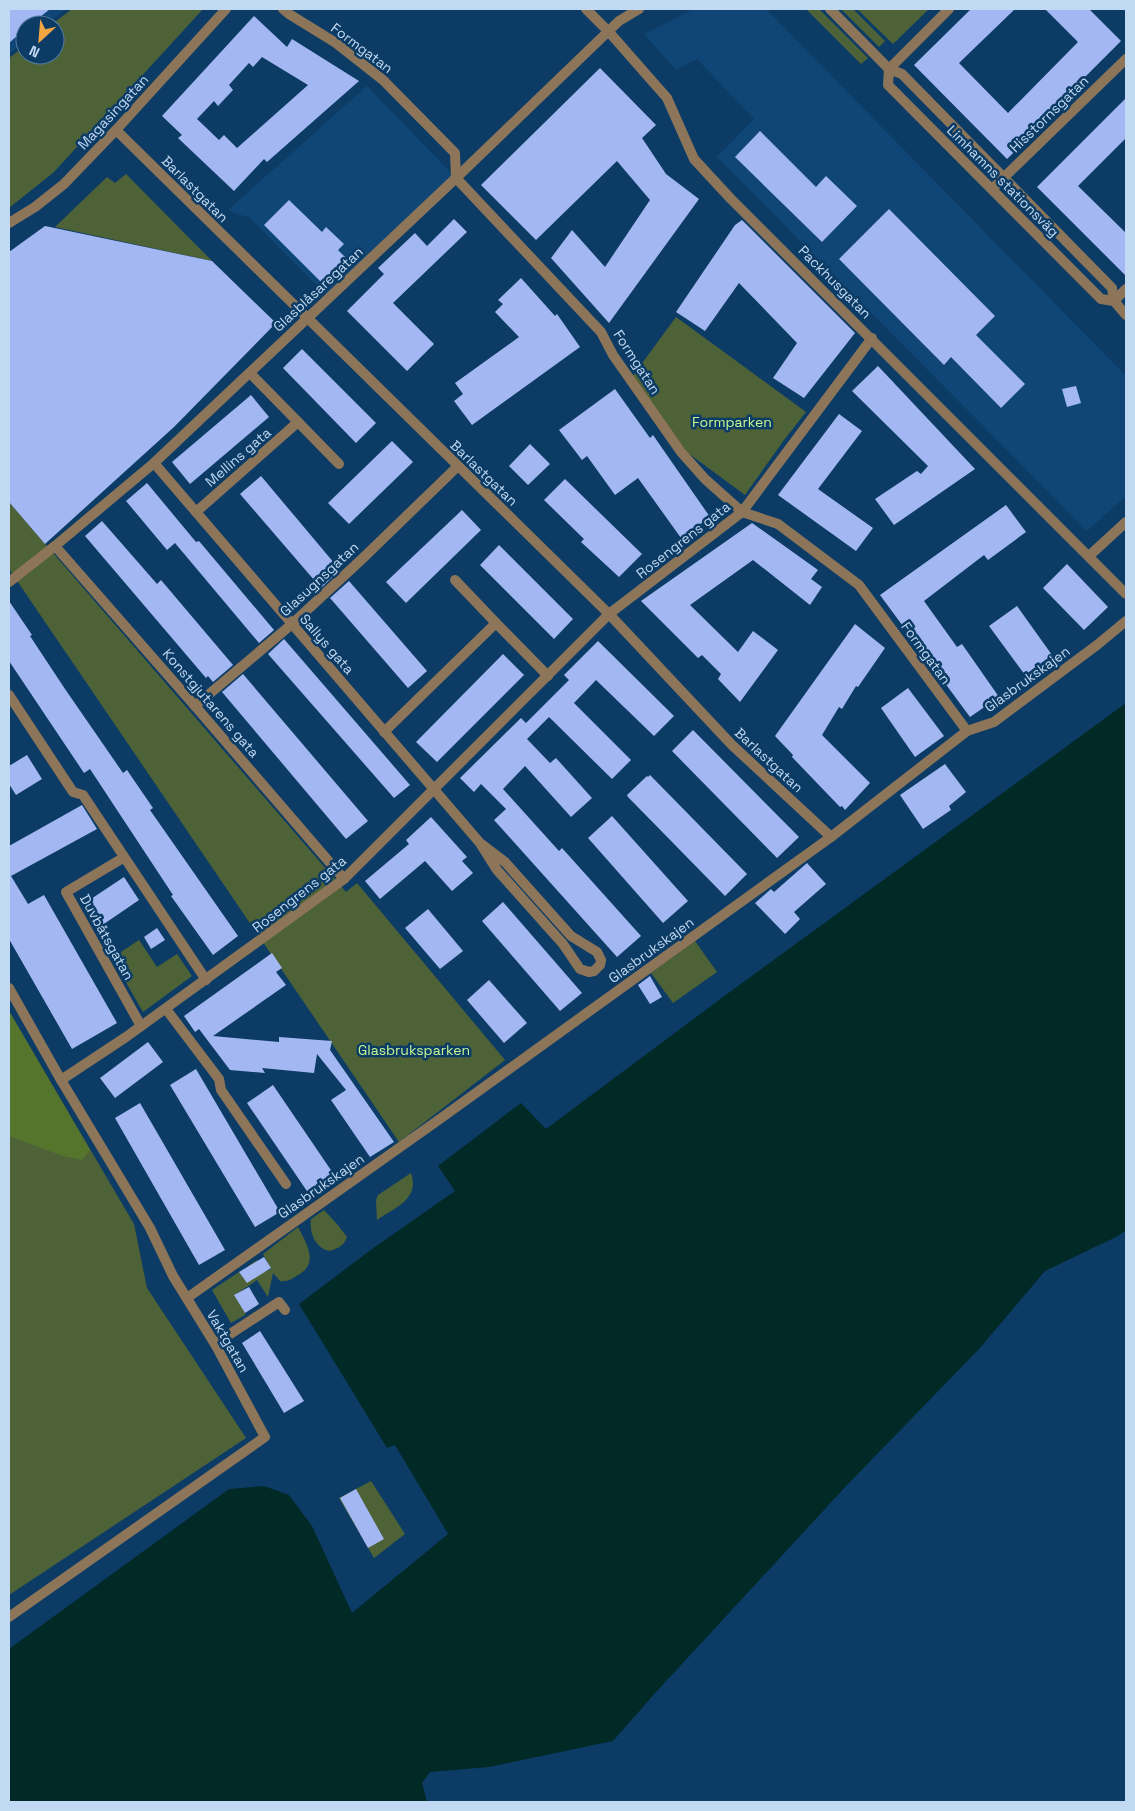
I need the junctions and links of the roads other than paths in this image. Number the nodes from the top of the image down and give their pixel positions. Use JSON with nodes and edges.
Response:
{"nodes":[{"id":1,"x":226,"y":9,"type":"edge"},
{"id":2,"x":283,"y":9,"type":"edge"},
{"id":3,"x":586,"y":9,"type":"edge"},
{"id":4,"x":639,"y":9,"type":"edge"},
{"id":5,"x":830,"y":9,"type":"edge"},
{"id":6,"x":949,"y":9,"type":"edge"},
{"id":7,"x":609,"y":32,"type":"junction"},
{"id":8,"x":1126,"y":59,"type":"edge"},
{"id":9,"x":889,"y":69,"type":"junction"},
{"id":10,"x":116,"y":130,"type":"junction"},
{"id":11,"x":1004,"y":177,"type":"junction"},
{"id":12,"x":456,"y":178,"type":"junction"},
{"id":13,"x":992,"y":189,"type":"junction"},
{"id":14,"x":9,"y":222,"type":"edge"},
{"id":15,"x":1126,"y":289,"type":"edge"},
{"id":16,"x":1114,"y":301,"type":"junction"},
{"id":17,"x":1126,"y":315,"type":"edge"},
{"id":18,"x":307,"y":319,"type":"junction"},
{"id":19,"x":872,"y":338,"type":"junction"},
{"id":20,"x":250,"y":373,"type":"junction"},
{"id":21,"x":298,"y":422,"type":"junction"},
{"id":22,"x":154,"y":463,"type":"junction"},
{"id":23,"x":339,"y":464,"type":"dead end"},
{"id":24,"x":457,"y":467,"type":"junction"},
{"id":25,"x":196,"y":512,"type":"junction"},
{"id":26,"x":742,"y":512,"type":"junction"},
{"id":27,"x":1126,"y":522,"type":"edge"},
{"id":28,"x":55,"y":546,"type":"junction"},
{"id":29,"x":1089,"y":556,"type":"junction"},
{"id":30,"x":455,"y":580,"type":"dead end"},
{"id":31,"x":9,"y":582,"type":"edge"},
{"id":32,"x":1126,"y":594,"type":"edge"},
{"id":33,"x":609,"y":614,"type":"junction"},
{"id":34,"x":1126,"y":621,"type":"edge"},
{"id":35,"x":496,"y":623,"type":"junction"},
{"id":36,"x":292,"y":624,"type":"junction"},
{"id":37,"x":548,"y":676,"type":"junction"},
{"id":38,"x":9,"y":695,"type":"edge"},
{"id":39,"x":195,"y":706,"type":"junction"},
{"id":40,"x":967,"y":731,"type":"junction"},
{"id":41,"x":384,"y":732,"type":"junction"},
{"id":42,"x":434,"y":790,"type":"junction"},
{"id":43,"x":831,"y":837,"type":"junction"},
{"id":44,"x":480,"y":843,"type":"junction"},
{"id":45,"x":124,"y":858,"type":"junction"},
{"id":46,"x":344,"y":879,"type":"junction"},
{"id":47,"x":206,"y":980,"type":"junction"},
{"id":48,"x":9,"y":988,"type":"edge"},
{"id":49,"x":166,"y":1009,"type":"junction"},
{"id":50,"x":142,"y":1026,"type":"junction"},
{"id":51,"x":61,"y":1080,"type":"junction"},
{"id":52,"x":286,"y":1184,"type":"dead end"},
{"id":53,"x":187,"y":1298,"type":"junction"},
{"id":54,"x":285,"y":1310,"type":"dead end"},
{"id":55,"x":215,"y":1344,"type":"junction"},
{"id":56,"x":9,"y":1617,"type":"edge"}],
"edges":[{"from":1,"to":10,"type":"street","name":"Magasingatan"},
{"from":2,"to":12,"type":"street","name":"Formgatan"},
{"from":3,"to":7,"type":"street","name":"Packhusgatan"},
{"from":4,"to":7,"type":"street","name":"Glasblåsaregatan"},
{"from":5,"to":9,"type":"street","name":"Limhamns stationsväg"},
{"from":6,"to":9,"type":"street"},
{"from":7,"to":12,"type":"street","name":"Glasblåsaregatan"},
{"from":7,"to":19,"type":"street","name":"Packhusgatan"},
{"from":8,"to":11,"type":"street","name":"Hisstornsgatan"},
{"from":9,"to":11,"type":"street","name":"Limhamns stationsväg"},
{"from":9,"to":13,"type":"street","name":"Limhamns stationsväg"},
{"from":10,"to":14,"type":"street","name":"Magasingatan"},
{"from":10,"to":18,"type":"street","name":"Barlastgatan"},
{"from":11,"to":13,"type":"street","name":"Hisstornsgatan"},
{"from":11,"to":16,"type":"street","name":"Limhamns stationsväg"},
{"from":12,"to":18,"type":"street","name":"Glasblåsaregatan"},
{"from":12,"to":26,"type":"street","name":"Formgatan"},
{"from":13,"to":16,"type":"street","name":"Limhamns stationsväg"},
{"from":15,"to":16,"type":"street"},
{"from":16,"to":17,"type":"street","name":"Limhamns stationsväg"},
{"from":18,"to":20,"type":"street","name":"Glasblåsaregatan"},
{"from":18,"to":24,"type":"street","name":"Barlastgatan"},
{"from":19,"to":26,"type":"street","name":"Rosengrens gata"},
{"from":19,"to":29,"type":"street","name":"Packhusgatan"},
{"from":20,"to":21,"type":"street"},
{"from":20,"to":22,"type":"street","name":"Glasblåsaregatan"},
{"from":21,"to":23,"type":"street"},
{"from":21,"to":25,"type":"street","name":"Mellins gata"},
{"from":22,"to":25,"type":"street","name":"Sallys gata"},
{"from":22,"to":28,"type":"street","name":"Glasblåsaregatan"},
{"from":24,"to":33,"type":"street","name":"Barlastgatan"},
{"from":24,"to":36,"type":"street","name":"Glasugnsgatan"},
{"from":25,"to":36,"type":"street","name":"Sallys gata"},
{"from":26,"to":33,"type":"street","name":"Rosengrens gata"},
{"from":26,"to":40,"type":"street","name":"Formgatan"},
{"from":27,"to":29,"type":"street"},
{"from":28,"to":31,"type":"street","name":"Glasblåsaregatan"},
{"from":28,"to":39,"type":"street","name":"Konstgjutarens gata"},
{"from":29,"to":32,"type":"street","name":"Packhusgatan"},
{"from":30,"to":35,"type":"street"},
{"from":33,"to":37,"type":"street","name":"Rosengrens gata"},
{"from":33,"to":43,"type":"street","name":"Barlastgatan"},
{"from":34,"to":40,"type":"street","name":"Glasbrukskajen"},
{"from":35,"to":37,"type":"street"},
{"from":35,"to":41,"type":"street"},
{"from":36,"to":39,"type":"street","name":"Glasugnsgatan"},
{"from":36,"to":41,"type":"street","name":"Sallys gata"},
{"from":37,"to":42,"type":"street","name":"Rosengrens gata"},
{"from":38,"to":45,"type":"street"},
{"from":39,"to":46,"type":"street","name":"Konstgjutarens gata"},
{"from":40,"to":43,"type":"street","name":"Glasbrukskajen"},
{"from":41,"to":42,"type":"street","name":"Sallys gata"},
{"from":42,"to":44,"type":"street","name":"Sallys gata"},
{"from":42,"to":46,"type":"street","name":"Rosengrens gata"},
{"from":43,"to":53,"type":"street","name":"Glasbrukskajen"},
{"from":44,"to":44,"type":"street","name":"Sallys gata"},
{"from":45,"to":47,"type":"street"},
{"from":45,"to":50,"type":"street","name":"Duvbåtsgatan"},
{"from":46,"to":47,"type":"street","name":"Rosengrens gata"},
{"from":47,"to":49,"type":"street","name":"Rosengrens gata"},
{"from":48,"to":51,"type":"street","name":"Vaktgatan"},
{"from":49,"to":50,"type":"street","name":"Rosengrens gata"},
{"from":49,"to":52,"type":"street"},
{"from":50,"to":51,"type":"street","name":"Rosengrens gata"},
{"from":51,"to":53,"type":"street","name":"Vaktgatan"},
{"from":53,"to":55,"type":"street","name":"Vaktgatan"},
{"from":54,"to":55,"type":"street"},
{"from":55,"to":56,"type":"street","name":"Vaktgatan"}]}
